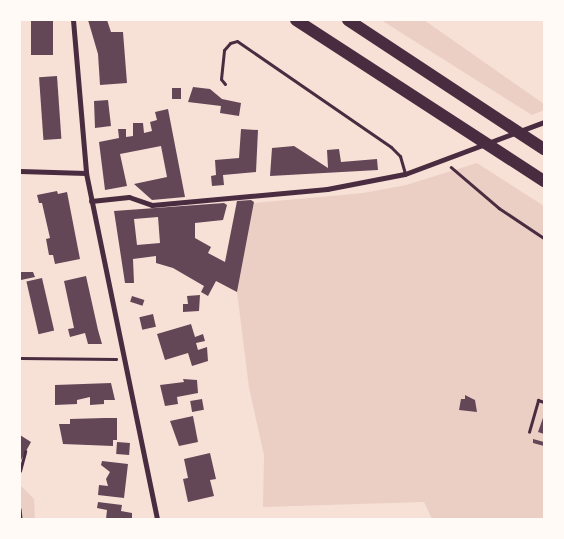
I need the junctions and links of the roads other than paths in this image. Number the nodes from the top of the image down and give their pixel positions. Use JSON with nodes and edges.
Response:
{"nodes":[{"id":1,"x":73,"y":20,"type":"edge"},
{"id":2,"x":296,"y":20,"type":"edge"},
{"id":3,"x":348,"y":20,"type":"edge"},
{"id":4,"x":225,"y":84,"type":"dead end"},
{"id":5,"x":544,"y":122,"type":"edge"},
{"id":6,"x":544,"y":148,"type":"edge"},
{"id":7,"x":20,"y":171,"type":"edge"},
{"id":8,"x":86,"y":173,"type":"junction"},
{"id":9,"x":405,"y":174,"type":"junction"},
{"id":10,"x":544,"y":181,"type":"edge"},
{"id":11,"x":92,"y":201,"type":"junction"},
{"id":12,"x":156,"y":519,"type":"edge"}],
"edges":[{"from":1,"to":8,"type":"street"},
{"from":2,"to":10,"type":"highway"},
{"from":3,"to":6,"type":"highway"},
{"from":4,"to":9,"type":"lane"},
{"from":5,"to":9,"type":"street"},
{"from":7,"to":8,"type":"street"},
{"from":8,"to":11,"type":"street"},
{"from":9,"to":11,"type":"street"},
{"from":11,"to":12,"type":"street"}]}
